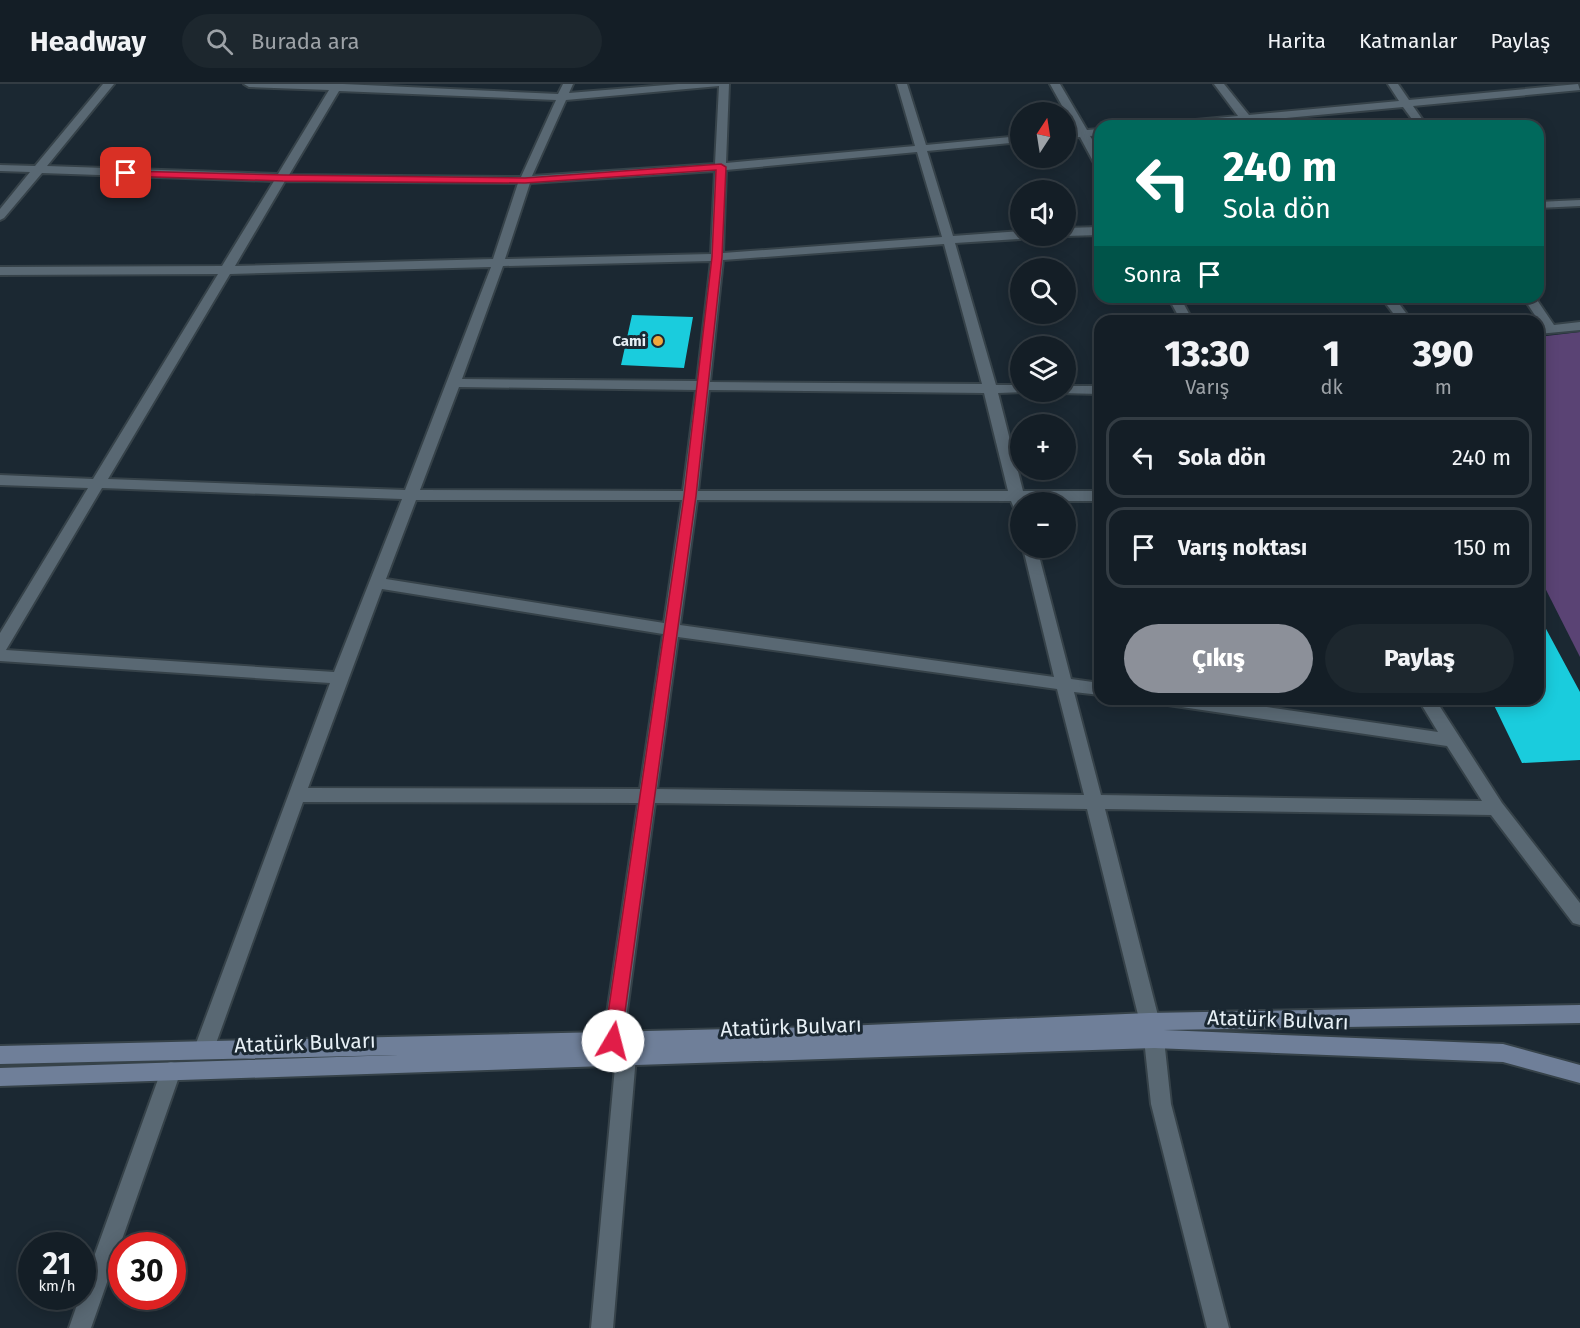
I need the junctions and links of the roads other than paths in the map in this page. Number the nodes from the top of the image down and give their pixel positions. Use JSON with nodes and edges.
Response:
{"nodes":[{"id":1,"x":108,"y":84,"type":"edge"},
{"id":2,"x":249,"y":84,"type":"edge"},
{"id":3,"x":715,"y":84,"type":"edge"},
{"id":4,"x":724,"y":84,"type":"edge"},
{"id":5,"x":902,"y":84,"type":"edge"},
{"id":6,"x":1055,"y":84,"type":"edge"},
{"id":7,"x":1219,"y":84,"type":"edge"},
{"id":8,"x":1393,"y":84,"type":"edge"},
{"id":9,"x":337,"y":86,"type":"edge"},
{"id":10,"x":1580,"y":87,"type":"edge"},
{"id":11,"x":565,"y":91,"type":"edge"},
{"id":12,"x":1408,"y":103,"type":"junction"},
{"id":13,"x":1247,"y":120,"type":"edge"},
{"id":14,"x":1266,"y":120,"type":"edge"},
{"id":15,"x":1418,"y":120,"type":"edge"},
{"id":16,"x":1094,"y":133,"type":"edge"},
{"id":17,"x":1076,"y":134,"type":"edge"},
{"id":18,"x":1083,"y":134,"type":"junction"},
{"id":19,"x":1010,"y":140,"type":"edge"},
{"id":20,"x":920,"y":147,"type":"junction"},
{"id":21,"x":1094,"y":153,"type":"edge"},
{"id":22,"x":721,"y":167,"type":"junction"},
{"id":23,"x":0,"y":168,"type":"edge"},
{"id":24,"x":37,"y":171,"type":"junction"},
{"id":25,"x":283,"y":178,"type":"junction"},
{"id":26,"x":525,"y":180,"type":"junction"},
{"id":27,"x":1580,"y":203,"type":"edge"},
{"id":28,"x":1544,"y":205,"type":"edge"},
{"id":29,"x":0,"y":216,"type":"edge"},
{"id":30,"x":1094,"y":231,"type":"edge"},
{"id":31,"x":1076,"y":232,"type":"edge"},
{"id":32,"x":1010,"y":236,"type":"edge"},
{"id":33,"x":948,"y":239,"type":"junction"},
{"id":34,"x":717,"y":257,"type":"junction"},
{"id":35,"x":498,"y":263,"type":"junction"},
{"id":36,"x":227,"y":270,"type":"junction"},
{"id":37,"x":0,"y":271,"type":"edge"},
{"id":38,"x":1580,"y":326,"type":"edge"},
{"id":39,"x":1544,"y":330,"type":"edge"},
{"id":40,"x":454,"y":383,"type":"junction"},
{"id":41,"x":703,"y":386,"type":"junction"},
{"id":42,"x":990,"y":389,"type":"junction"},
{"id":43,"x":1010,"y":389,"type":"edge"},
{"id":44,"x":1076,"y":390,"type":"edge"},
{"id":45,"x":1094,"y":390,"type":"edge"},
{"id":46,"x":0,"y":480,"type":"edge"},
{"id":47,"x":99,"y":483,"type":"junction"},
{"id":48,"x":1016,"y":492,"type":"edge"},
{"id":49,"x":410,"y":495,"type":"junction"},
{"id":50,"x":690,"y":496,"type":"junction"},
{"id":51,"x":1094,"y":496,"type":"edge"},
{"id":52,"x":1076,"y":498,"type":"edge"},
{"id":53,"x":1010,"y":502,"type":"edge"},
{"id":54,"x":1033,"y":558,"type":"edge"},
{"id":55,"x":376,"y":583,"type":"junction"},
{"id":56,"x":671,"y":630,"type":"junction"},
{"id":57,"x":0,"y":646,"type":"edge"},
{"id":58,"x":0,"y":655,"type":"edge"},
{"id":59,"x":340,"y":678,"type":"junction"},
{"id":60,"x":1065,"y":684,"type":"junction"},
{"id":61,"x":1094,"y":688,"type":"edge"},
{"id":62,"x":1210,"y":705,"type":"edge"},
{"id":63,"x":1430,"y":705,"type":"edge"},
{"id":64,"x":1452,"y":740,"type":"junction"},
{"id":65,"x":297,"y":795,"type":"junction"},
{"id":66,"x":647,"y":796,"type":"junction"},
{"id":67,"x":1094,"y":801,"type":"junction"},
{"id":68,"x":1496,"y":808,"type":"junction"},
{"id":69,"x":1580,"y":917,"type":"edge"},
{"id":70,"x":1580,"y":1014,"type":"edge"},
{"id":71,"x":1151,"y":1031,"type":"junction"},
{"id":72,"x":204,"y":1049,"type":"junction"},
{"id":73,"x":619,"y":1049,"type":"junction"},
{"id":74,"x":0,"y":1055,"type":"edge"},
{"id":75,"x":171,"y":1071,"type":"junction"},
{"id":76,"x":1580,"y":1074,"type":"edge"},
{"id":77,"x":0,"y":1077,"type":"edge"},
{"id":78,"x":80,"y":1328,"type":"edge"},
{"id":79,"x":602,"y":1328,"type":"edge"},
{"id":80,"x":1218,"y":1328,"type":"edge"}],
"edges":[{"from":1,"to":24,"type":"street"},
{"from":2,"to":9,"type":"street"},
{"from":3,"to":11,"type":"street"},
{"from":4,"to":22,"type":"street"},
{"from":5,"to":20,"type":"street"},
{"from":6,"to":18,"type":"street"},
{"from":7,"to":13,"type":"street"},
{"from":8,"to":12,"type":"street"},
{"from":9,"to":11,"type":"street"},
{"from":9,"to":25,"type":"street"},
{"from":10,"to":12,"type":"street"},
{"from":11,"to":26,"type":"street"},
{"from":12,"to":14,"type":"street"},
{"from":12,"to":15,"type":"street"},
{"from":16,"to":18,"type":"street"},
{"from":17,"to":18,"type":"street"},
{"from":18,"to":21,"type":"street"},
{"from":19,"to":20,"type":"street"},
{"from":20,"to":22,"type":"street"},
{"from":20,"to":33,"type":"street"},
{"from":22,"to":26,"type":"street"},
{"from":22,"to":34,"type":"street"},
{"from":23,"to":24,"type":"street"},
{"from":24,"to":25,"type":"street"},
{"from":24,"to":29,"type":"street"},
{"from":25,"to":26,"type":"street"},
{"from":25,"to":36,"type":"street"},
{"from":26,"to":35,"type":"street"},
{"from":27,"to":28,"type":"street"},
{"from":30,"to":31,"type":"street"},
{"from":32,"to":33,"type":"street"},
{"from":33,"to":34,"type":"street"},
{"from":33,"to":42,"type":"street"},
{"from":34,"to":35,"type":"street"},
{"from":34,"to":41,"type":"street"},
{"from":35,"to":36,"type":"street"},
{"from":35,"to":40,"type":"street"},
{"from":36,"to":37,"type":"street"},
{"from":36,"to":47,"type":"street"},
{"from":38,"to":39,"type":"street"},
{"from":40,"to":41,"type":"street"},
{"from":40,"to":49,"type":"street"},
{"from":41,"to":42,"type":"street"},
{"from":41,"to":50,"type":"street"},
{"from":42,"to":43,"type":"street"},
{"from":42,"to":48,"type":"street"},
{"from":44,"to":45,"type":"street"},
{"from":46,"to":47,"type":"street"},
{"from":47,"to":49,"type":"street"},
{"from":47,"to":57,"type":"street"},
{"from":49,"to":50,"type":"street"},
{"from":49,"to":55,"type":"street"},
{"from":50,"to":53,"type":"street"},
{"from":50,"to":56,"type":"street"},
{"from":51,"to":52,"type":"street"},
{"from":54,"to":60,"type":"street"},
{"from":55,"to":56,"type":"street"},
{"from":55,"to":59,"type":"street"},
{"from":56,"to":60,"type":"street"},
{"from":56,"to":66,"type":"street"},
{"from":58,"to":59,"type":"street"},
{"from":59,"to":65,"type":"street"},
{"from":60,"to":61,"type":"street"},
{"from":60,"to":67,"type":"street"},
{"from":62,"to":64,"type":"street"},
{"from":63,"to":64,"type":"street"},
{"from":64,"to":68,"type":"street"},
{"from":65,"to":66,"type":"street"},
{"from":65,"to":72,"type":"street"},
{"from":66,"to":67,"type":"street"},
{"from":66,"to":73,"type":"street"},
{"from":67,"to":68,"type":"street"},
{"from":67,"to":71,"type":"street"},
{"from":68,"to":69,"type":"street"},
{"from":70,"to":71,"type":"main road","name":"Atatürk Bulvarı"},
{"from":71,"to":73,"type":"main road","name":"Atatürk Bulvarı"},
{"from":71,"to":76,"type":"main road","name":"Atatürk Bulvarı"},
{"from":71,"to":80,"type":"street"},
{"from":72,"to":73,"type":"main road","name":"Atatürk Bulvarı"},
{"from":72,"to":74,"type":"main road","name":"Atatürk Bulvarı"},
{"from":73,"to":75,"type":"main road","name":"Atatürk Bulvarı"},
{"from":73,"to":79,"type":"street"},
{"from":75,"to":77,"type":"main road","name":"Atatürk Bulvarı"},
{"from":75,"to":78,"type":"street"}]}
